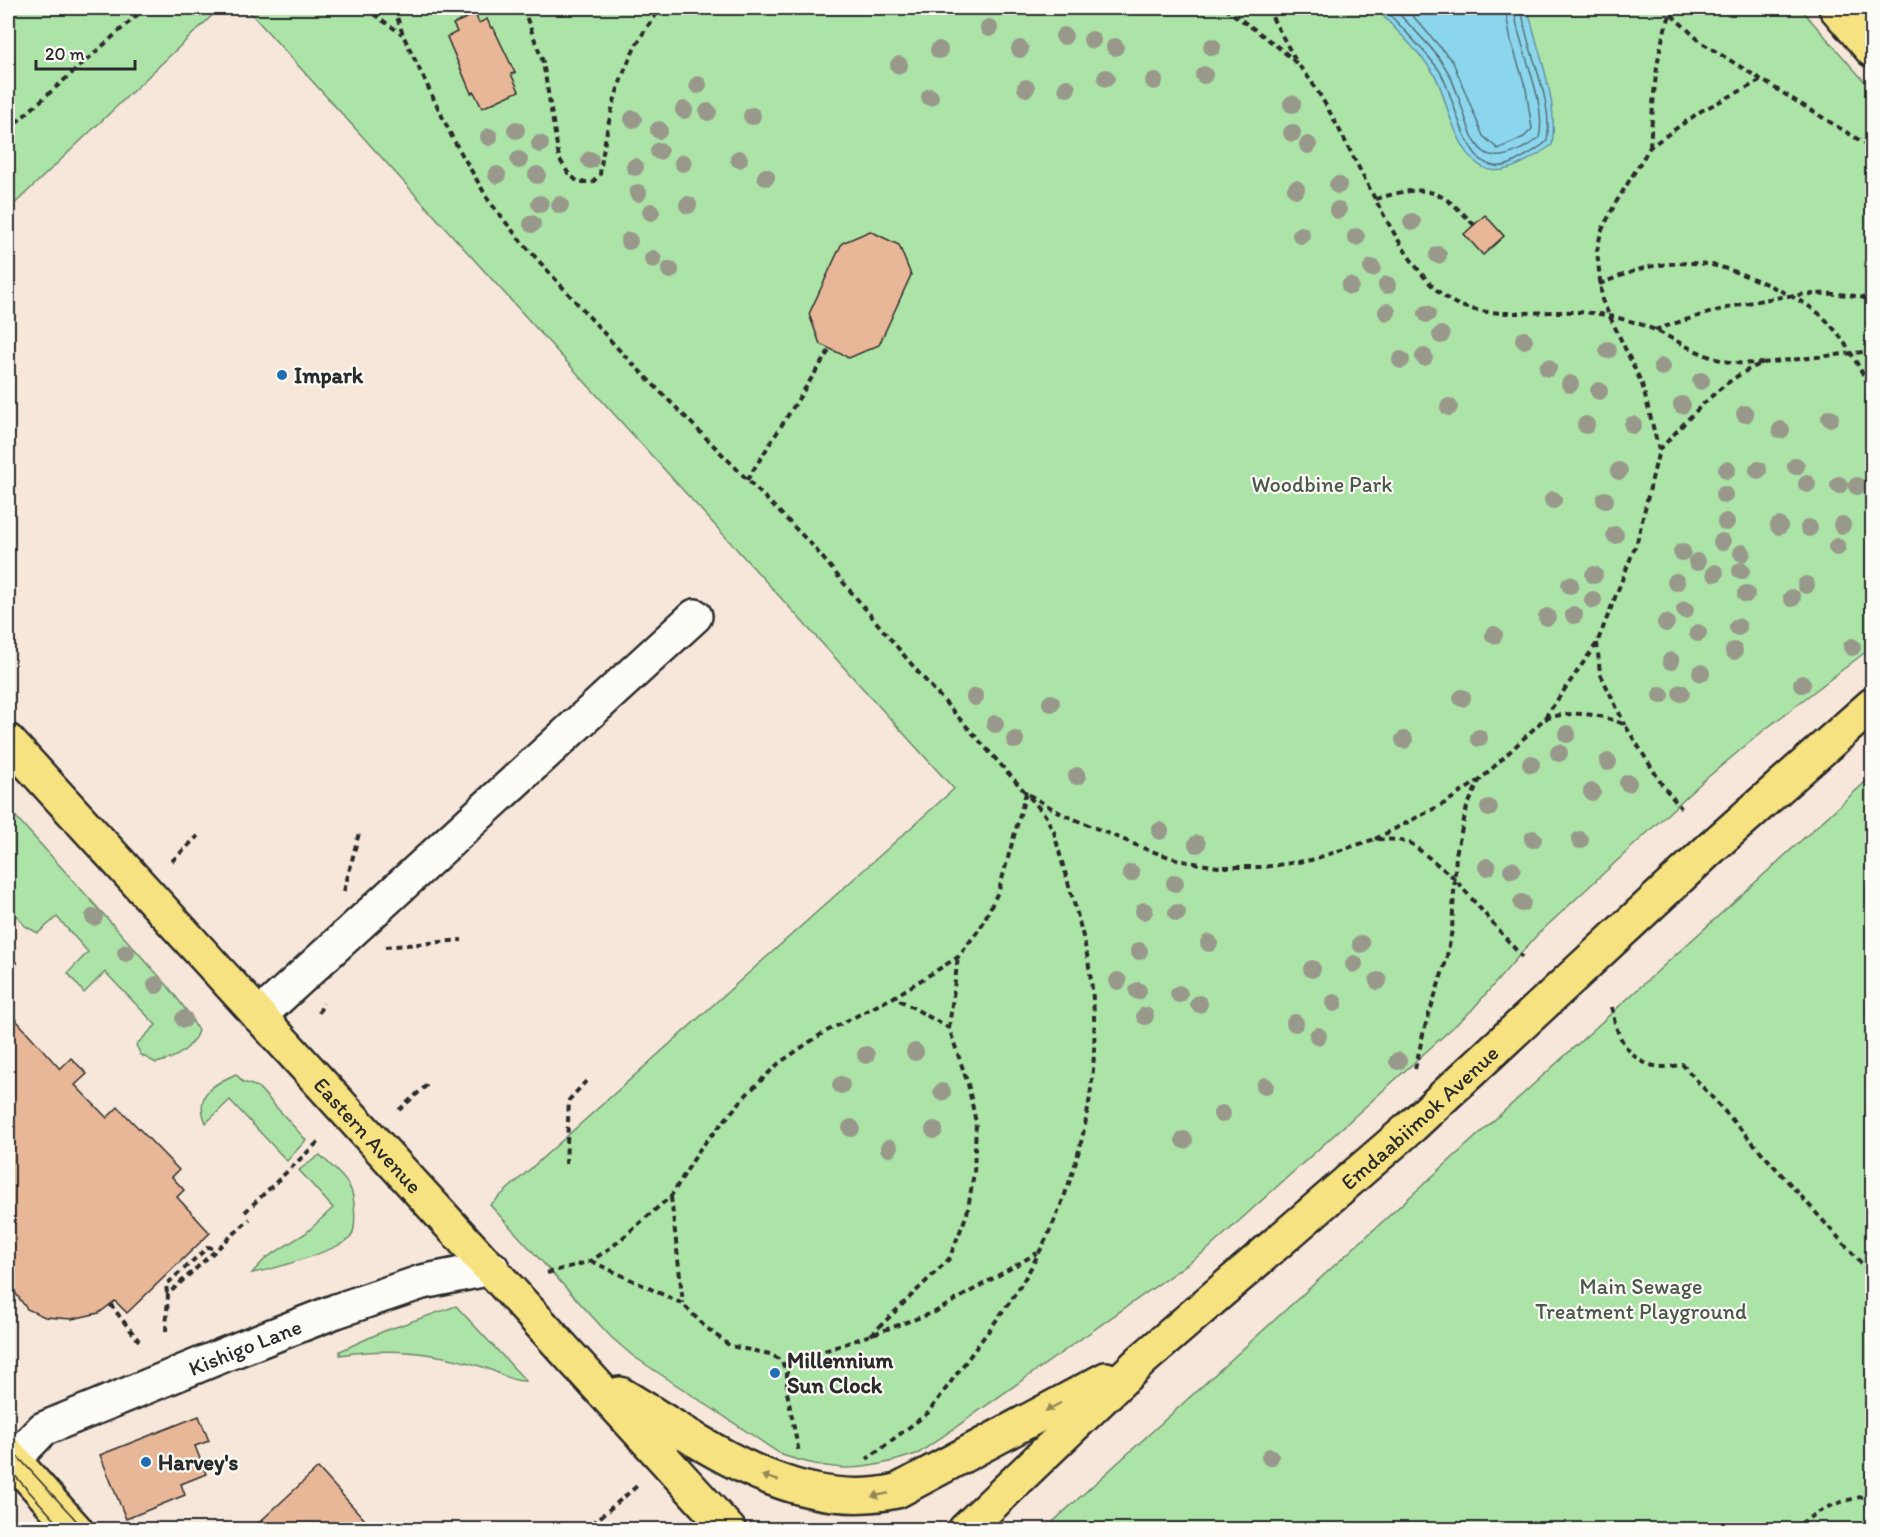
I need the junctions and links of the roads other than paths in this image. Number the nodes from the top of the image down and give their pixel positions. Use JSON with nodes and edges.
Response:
{"nodes":[{"id":1,"x":1836,"y":8,"type":"edge"},
{"id":2,"x":1872,"y":50,"type":"edge"},
{"id":3,"x":695,"y":616,"type":"dead end"},
{"id":4,"x":1872,"y":705,"type":"edge"},
{"id":5,"x":8,"y":741,"type":"edge"},
{"id":6,"x":259,"y":1016,"type":"junction"},
{"id":7,"x":492,"y":1268,"type":"junction"},
{"id":8,"x":1142,"y":1360,"type":"junction"},
{"id":9,"x":589,"y":1376,"type":"junction"},
{"id":10,"x":10,"y":1457,"type":"edge"},
{"id":11,"x":76,"y":1530,"type":"edge"},
{"id":12,"x":729,"y":1530,"type":"edge"},
{"id":13,"x":965,"y":1530,"type":"edge"}],
"edges":[{"from":1,"to":2,"type":"main road"},
{"from":3,"to":6,"type":"street"},
{"from":4,"to":8,"type":"main road","name":"Emdaabiimok Avenue"},
{"from":5,"to":6,"type":"main road","name":"Eastern Avenue"},
{"from":6,"to":7,"type":"main road","name":"Eastern Avenue"},
{"from":7,"to":9,"type":"main road","name":"Eastern Avenue"},
{"from":7,"to":10,"type":"street","name":"Kishigo Lane"},
{"from":8,"to":9,"type":"main road","one_way":true},
{"from":8,"to":13,"type":"main road","name":"Emdaabiimok Avenue"},
{"from":9,"to":12,"type":"main road","name":"Eastern Avenue"},
{"from":10,"to":11,"type":"main road"}]}
